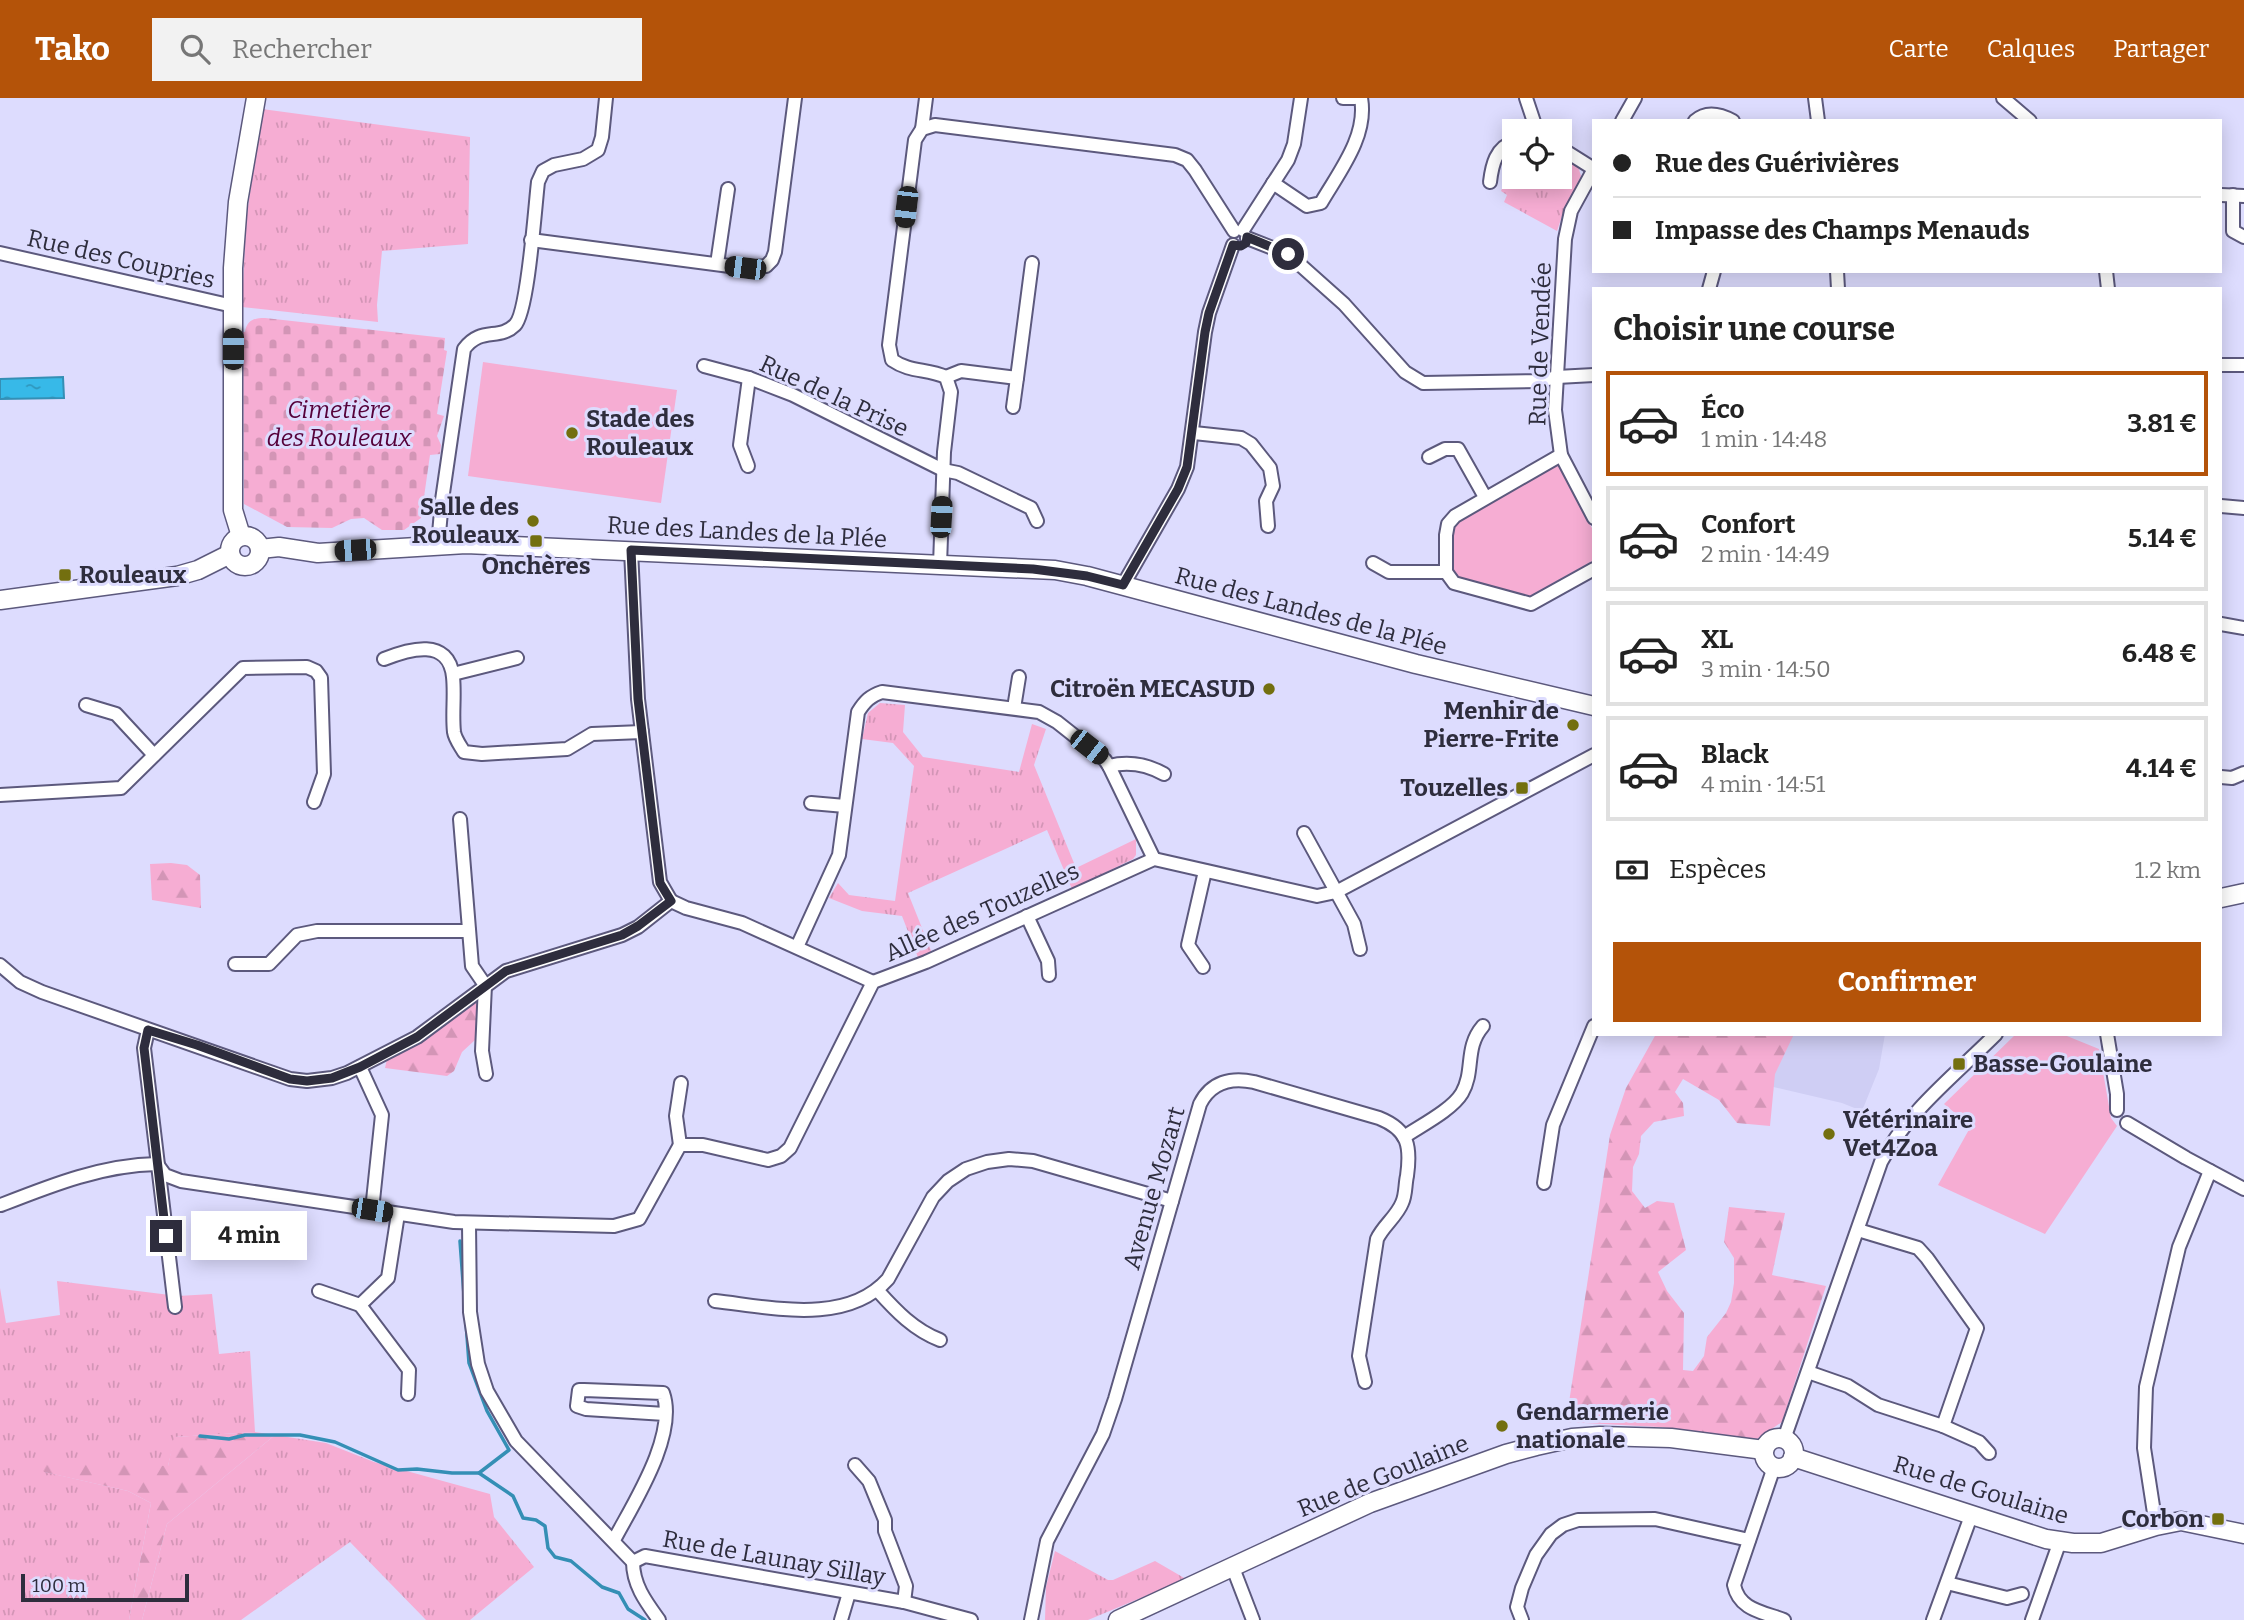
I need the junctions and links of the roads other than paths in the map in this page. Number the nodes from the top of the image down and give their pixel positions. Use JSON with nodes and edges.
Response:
{"nodes":[{"id":1,"x":256,"y":98,"type":"edge"},
{"id":2,"x":606,"y":98,"type":"edge"},
{"id":3,"x":795,"y":98,"type":"edge"},
{"id":4,"x":926,"y":98,"type":"edge"},
{"id":5,"x":1301,"y":98,"type":"edge"},
{"id":6,"x":1343,"y":98,"type":"edge"},
{"id":7,"x":1355,"y":98,"type":"edge"},
{"id":8,"x":1362,"y":98,"type":"edge"},
{"id":9,"x":1526,"y":98,"type":"edge"},
{"id":10,"x":1635,"y":98,"type":"edge"},
{"id":11,"x":1815,"y":98,"type":"edge"},
{"id":12,"x":2003,"y":98,"type":"edge"},
{"id":13,"x":1533,"y":119,"type":"edge"},
{"id":14,"x":1623,"y":119,"type":"edge"},
{"id":15,"x":1698,"y":119,"type":"edge"},
{"id":16,"x":1727,"y":119,"type":"edge"},
{"id":17,"x":1818,"y":119,"type":"edge"},
{"id":18,"x":2028,"y":119,"type":"edge"},
{"id":19,"x":922,"y":129,"type":"junction"},
{"id":20,"x":1502,"y":148,"type":"edge"},
{"id":21,"x":1572,"y":155,"type":"edge"},
{"id":22,"x":1592,"y":168,"type":"edge"},
{"id":23,"x":1592,"y":173,"type":"edge"},
{"id":24,"x":1490,"y":182,"type":"dead end"},
{"id":25,"x":1273,"y":183,"type":"junction"},
{"id":26,"x":728,"y":189,"type":"dead end"},
{"id":27,"x":2233,"y":195,"type":"edge"},
{"id":28,"x":1241,"y":233,"type":"junction"},
{"id":29,"x":2244,"y":237,"type":"edge"},
{"id":30,"x":531,"y":240,"type":"junction"},
{"id":31,"x":0,"y":253,"type":"edge"},
{"id":32,"x":1032,"y":263,"type":"dead end"},
{"id":33,"x":717,"y":264,"type":"junction"},
{"id":34,"x":233,"y":306,"type":"junction"},
{"id":35,"x":2222,"y":365,"type":"edge"},
{"id":36,"x":2244,"y":365,"type":"edge"},
{"id":37,"x":704,"y":366,"type":"dead end"},
{"id":38,"x":1592,"y":375,"type":"edge"},
{"id":39,"x":946,"y":377,"type":"junction"},
{"id":40,"x":1557,"y":377,"type":"junction"},
{"id":41,"x":749,"y":378,"type":"junction"},
{"id":42,"x":1017,"y":378,"type":"junction"},
{"id":43,"x":1013,"y":407,"type":"dead end"},
{"id":44,"x":1194,"y":433,"type":"junction"},
{"id":45,"x":1561,"y":455,"type":"junction"},
{"id":46,"x":1429,"y":457,"type":"dead end"},
{"id":47,"x":748,"y":466,"type":"dead end"},
{"id":48,"x":943,"y":470,"type":"junction"},
{"id":49,"x":1485,"y":497,"type":"junction"},
{"id":50,"x":2222,"y":506,"type":"edge"},
{"id":51,"x":2244,"y":508,"type":"edge"},
{"id":52,"x":1592,"y":514,"type":"edge"},
{"id":53,"x":1037,"y":521,"type":"dead end"},
{"id":54,"x":1268,"y":526,"type":"dead end"},
{"id":55,"x":241,"y":536,"type":"junction"},
{"id":56,"x":438,"y":545,"type":"junction"},
{"id":57,"x":260,"y":549,"type":"junction"},
{"id":58,"x":631,"y":550,"type":"junction"},
{"id":59,"x":230,"y":554,"type":"junction"},
{"id":60,"x":1373,"y":563,"type":"dead end"},
{"id":61,"x":940,"y":565,"type":"junction"},
{"id":62,"x":1592,"y":570,"type":"edge"},
{"id":63,"x":1447,"y":572,"type":"junction"},
{"id":64,"x":1123,"y":585,"type":"junction"},
{"id":65,"x":0,"y":600,"type":"edge"},
{"id":66,"x":2222,"y":624,"type":"edge"},
{"id":67,"x":2244,"y":628,"type":"edge"},
{"id":68,"x":517,"y":658,"type":"dead end"},
{"id":69,"x":384,"y":659,"type":"dead end"},
{"id":70,"x":453,"y":674,"type":"junction"},
{"id":71,"x":1019,"y":677,"type":"dead end"},
{"id":72,"x":86,"y":705,"type":"dead end"},
{"id":73,"x":1592,"y":706,"type":"edge"},
{"id":74,"x":1014,"y":708,"type":"junction"},
{"id":75,"x":642,"y":732,"type":"junction"},
{"id":76,"x":154,"y":755,"type":"junction"},
{"id":77,"x":1592,"y":756,"type":"edge"},
{"id":78,"x":1109,"y":766,"type":"junction"},
{"id":79,"x":2244,"y":773,"type":"edge"},
{"id":80,"x":1164,"y":775,"type":"dead end"},
{"id":81,"x":2222,"y":777,"type":"edge"},
{"id":82,"x":0,"y":795,"type":"edge"},
{"id":83,"x":314,"y":802,"type":"dead end"},
{"id":84,"x":811,"y":803,"type":"dead end"},
{"id":85,"x":845,"y":807,"type":"junction"},
{"id":86,"x":460,"y":818,"type":"dead end"},
{"id":87,"x":1304,"y":833,"type":"dead end"},
{"id":88,"x":1154,"y":859,"type":"junction"},
{"id":89,"x":1205,"y":871,"type":"junction"},
{"id":90,"x":1336,"y":892,"type":"junction"},
{"id":91,"x":2244,"y":893,"type":"edge"},
{"id":92,"x":2222,"y":898,"type":"edge"},
{"id":93,"x":671,"y":901,"type":"junction"},
{"id":94,"x":1027,"y":916,"type":"junction"},
{"id":95,"x":469,"y":931,"type":"junction"},
{"id":96,"x":797,"y":947,"type":"junction"},
{"id":97,"x":1360,"y":949,"type":"dead end"},
{"id":98,"x":235,"y":964,"type":"dead end"},
{"id":99,"x":0,"y":965,"type":"edge"},
{"id":100,"x":1203,"y":967,"type":"dead end"},
{"id":101,"x":1049,"y":975,"type":"dead end"},
{"id":102,"x":873,"y":982,"type":"junction"},
{"id":103,"x":485,"y":985,"type":"junction"},
{"id":104,"x":1483,"y":1026,"type":"dead end"},
{"id":105,"x":148,"y":1030,"type":"junction"},
{"id":106,"x":1592,"y":1031,"type":"edge"},
{"id":107,"x":1994,"y":1036,"type":"edge"},
{"id":108,"x":2107,"y":1036,"type":"edge"},
{"id":109,"x":360,"y":1067,"type":"junction"},
{"id":110,"x":486,"y":1074,"type":"dead end"},
{"id":111,"x":681,"y":1083,"type":"dead end"},
{"id":112,"x":2117,"y":1110,"type":"dead end"},
{"id":113,"x":2127,"y":1123,"type":"dead end"},
{"id":114,"x":1404,"y":1137,"type":"junction"},
{"id":115,"x":681,"y":1145,"type":"junction"},
{"id":116,"x":157,"y":1164,"type":"junction"},
{"id":117,"x":2210,"y":1171,"type":"junction"},
{"id":118,"x":1544,"y":1183,"type":"dead end"},
{"id":119,"x":2244,"y":1189,"type":"edge"},
{"id":120,"x":1171,"y":1201,"type":"junction"},
{"id":121,"x":1,"y":1205,"type":"edge"},
{"id":122,"x":372,"y":1210,"type":"junction"},
{"id":123,"x":398,"y":1214,"type":"junction"},
{"id":124,"x":469,"y":1224,"type":"junction"},
{"id":125,"x":1858,"y":1230,"type":"junction"},
{"id":126,"x":319,"y":1291,"type":"dead end"},
{"id":127,"x":878,"y":1291,"type":"junction"},
{"id":128,"x":715,"y":1301,"type":"dead end"},
{"id":129,"x":360,"y":1304,"type":"junction"},
{"id":130,"x":175,"y":1307,"type":"dead end"},
{"id":131,"x":940,"y":1340,"type":"dead end"},
{"id":132,"x":1808,"y":1372,"type":"junction"},
{"id":133,"x":1365,"y":1382,"type":"dead end"},
{"id":134,"x":408,"y":1394,"type":"dead end"},
{"id":135,"x":665,"y":1414,"type":"junction"},
{"id":136,"x":1943,"y":1426,"type":"junction"},
{"id":137,"x":1784,"y":1439,"type":"junction"},
{"id":138,"x":1764,"y":1450,"type":"junction"},
{"id":139,"x":1989,"y":1453,"type":"dead end"},
{"id":140,"x":1793,"y":1457,"type":"junction"},
{"id":141,"x":855,"y":1465,"type":"dead end"},
{"id":142,"x":1774,"y":1467,"type":"junction"},
{"id":143,"x":1971,"y":1516,"type":"junction"},
{"id":144,"x":2156,"y":1526,"type":"junction"},
{"id":145,"x":2244,"y":1534,"type":"edge"},
{"id":146,"x":614,"y":1540,"type":"junction"},
{"id":147,"x":1749,"y":1540,"type":"junction"},
{"id":148,"x":2060,"y":1541,"type":"junction"},
{"id":149,"x":633,"y":1562,"type":"junction"},
{"id":150,"x":1233,"y":1568,"type":"junction"},
{"id":151,"x":1947,"y":1583,"type":"junction"},
{"id":152,"x":849,"y":1593,"type":"junction"},
{"id":153,"x":2022,"y":1594,"type":"dead end"},
{"id":154,"x":904,"y":1602,"type":"junction"},
{"id":155,"x":659,"y":1620,"type":"edge"},
{"id":156,"x":841,"y":1620,"type":"edge"},
{"id":157,"x":971,"y":1620,"type":"edge"},
{"id":158,"x":1031,"y":1620,"type":"edge"},
{"id":159,"x":1118,"y":1620,"type":"edge"},
{"id":160,"x":1253,"y":1620,"type":"edge"},
{"id":161,"x":1522,"y":1620,"type":"edge"},
{"id":162,"x":1784,"y":1620,"type":"edge"},
{"id":163,"x":1933,"y":1620,"type":"edge"},
{"id":164,"x":2032,"y":1620,"type":"edge"}],
"edges":[{"from":1,"to":34,"type":"street"},
{"from":2,"to":30,"type":"street"},
{"from":3,"to":33,"type":"street"},
{"from":4,"to":19,"type":"street"},
{"from":5,"to":25,"type":"street"},
{"from":6,"to":7,"type":"street"},
{"from":8,"to":25,"type":"street"},
{"from":9,"to":13,"type":"street"},
{"from":10,"to":14,"type":"street"},
{"from":11,"to":17,"type":"street"},
{"from":12,"to":18,"type":"street"},
{"from":15,"to":16,"type":"street"},
{"from":19,"to":28,"type":"street"},
{"from":19,"to":39,"type":"street"},
{"from":20,"to":24,"type":"street"},
{"from":21,"to":22,"type":"street"},
{"from":23,"to":40,"type":"street","name":"Rue de Vendée"},
{"from":25,"to":28,"type":"street"},
{"from":26,"to":33,"type":"street"},
{"from":27,"to":29,"type":"street"},
{"from":28,"to":40,"type":"street"},
{"from":28,"to":44,"type":"street"},
{"from":30,"to":33,"type":"street"},
{"from":30,"to":56,"type":"street"},
{"from":31,"to":34,"type":"street","name":"Rue des Coupries"},
{"from":32,"to":42,"type":"street"},
{"from":34,"to":55,"type":"street"},
{"from":35,"to":36,"type":"street"},
{"from":37,"to":41,"type":"street","name":"Rue de la Prise"},
{"from":38,"to":40,"type":"street"},
{"from":39,"to":42,"type":"street"},
{"from":39,"to":48,"type":"street"},
{"from":40,"to":45,"type":"street","name":"Rue de Vendée"},
{"from":41,"to":47,"type":"street"},
{"from":41,"to":48,"type":"street","name":"Rue de la Prise"},
{"from":42,"to":43,"type":"street"},
{"from":44,"to":54,"type":"street"},
{"from":44,"to":64,"type":"street"},
{"from":45,"to":49,"type":"street"},
{"from":45,"to":52,"type":"street","name":"Rue de Vendée"},
{"from":46,"to":49,"type":"street"},
{"from":48,"to":53,"type":"street","name":"Rue de la Prise"},
{"from":48,"to":61,"type":"street"},
{"from":49,"to":63,"type":"street"},
{"from":50,"to":51,"type":"street"},
{"from":55,"to":57,"type":"street"},
{"from":55,"to":59,"type":"street"},
{"from":56,"to":57,"type":"street","name":"Rue des Landes de la Plée"},
{"from":56,"to":58,"type":"street","name":"Rue des Landes de la Plée"},
{"from":57,"to":59,"type":"street"},
{"from":58,"to":61,"type":"street","name":"Rue des Landes de la Plée"},
{"from":58,"to":75,"type":"street"},
{"from":59,"to":65,"type":"street"},
{"from":60,"to":63,"type":"street"},
{"from":61,"to":64,"type":"street","name":"Rue des Landes de la Plée"},
{"from":62,"to":63,"type":"street"},
{"from":64,"to":73,"type":"street","name":"Rue des Landes de la Plée"},
{"from":66,"to":67,"type":"street"},
{"from":68,"to":70,"type":"street"},
{"from":69,"to":70,"type":"street"},
{"from":70,"to":75,"type":"street"},
{"from":71,"to":74,"type":"street"},
{"from":72,"to":76,"type":"street"},
{"from":74,"to":78,"type":"street"},
{"from":74,"to":85,"type":"street"},
{"from":75,"to":93,"type":"street"},
{"from":76,"to":82,"type":"street"},
{"from":76,"to":83,"type":"street"},
{"from":77,"to":90,"type":"street"},
{"from":78,"to":80,"type":"street"},
{"from":78,"to":88,"type":"street"},
{"from":79,"to":81,"type":"street"},
{"from":84,"to":85,"type":"street"},
{"from":85,"to":96,"type":"street"},
{"from":86,"to":95,"type":"street"},
{"from":87,"to":90,"type":"street"},
{"from":88,"to":89,"type":"street"},
{"from":88,"to":94,"type":"street","name":"Allée des Touzelles"},
{"from":89,"to":90,"type":"street"},
{"from":89,"to":100,"type":"street"},
{"from":90,"to":97,"type":"street"},
{"from":91,"to":92,"type":"street"},
{"from":93,"to":96,"type":"street"},
{"from":93,"to":103,"type":"street"},
{"from":94,"to":101,"type":"street"},
{"from":94,"to":102,"type":"street","name":"Allée des Touzelles"},
{"from":95,"to":98,"type":"street"},
{"from":95,"to":103,"type":"street"},
{"from":96,"to":102,"type":"street"},
{"from":99,"to":105,"type":"street"},
{"from":102,"to":115,"type":"street","name":"Allée des Touzelles"},
{"from":103,"to":109,"type":"street"},
{"from":103,"to":110,"type":"street"},
{"from":104,"to":114,"type":"street"},
{"from":105,"to":109,"type":"street"},
{"from":105,"to":116,"type":"street"},
{"from":106,"to":118,"type":"street"},
{"from":107,"to":125,"type":"street"},
{"from":108,"to":112,"type":"street"},
{"from":109,"to":122,"type":"street"},
{"from":111,"to":115,"type":"street"},
{"from":113,"to":117,"type":"street"},
{"from":114,"to":120,"type":"street","name":"Avenue Mozart"},
{"from":114,"to":133,"type":"street"},
{"from":115,"to":124,"type":"street"},
{"from":116,"to":121,"type":"street"},
{"from":116,"to":122,"type":"street"},
{"from":116,"to":130,"type":"street"},
{"from":117,"to":119,"type":"street"},
{"from":117,"to":144,"type":"street"},
{"from":120,"to":127,"type":"street"},
{"from":120,"to":158,"type":"street","name":"Avenue Mozart"},
{"from":122,"to":123,"type":"street"},
{"from":123,"to":124,"type":"street"},
{"from":123,"to":129,"type":"street"},
{"from":124,"to":146,"type":"street"},
{"from":125,"to":132,"type":"street"},
{"from":125,"to":136,"type":"street"},
{"from":126,"to":129,"type":"street"},
{"from":127,"to":128,"type":"street"},
{"from":127,"to":131,"type":"street"},
{"from":129,"to":134,"type":"street"},
{"from":132,"to":136,"type":"street"},
{"from":132,"to":137,"type":"street"},
{"from":135,"to":135,"type":"street"},
{"from":135,"to":146,"type":"street"},
{"from":136,"to":139,"type":"street"},
{"from":137,"to":138,"type":"street"},
{"from":137,"to":140,"type":"street"},
{"from":138,"to":142,"type":"street"},
{"from":138,"to":150,"type":"street","name":"Rue de Goulaine"},
{"from":140,"to":142,"type":"street"},
{"from":140,"to":143,"type":"street","name":"Rue de Goulaine"},
{"from":141,"to":154,"type":"street"},
{"from":142,"to":147,"type":"street"},
{"from":143,"to":148,"type":"street","name":"Rue de Goulaine"},
{"from":143,"to":151,"type":"street"},
{"from":144,"to":145,"type":"street","name":"Rue de Goulaine"},
{"from":144,"to":148,"type":"street","name":"Rue de Goulaine"},
{"from":146,"to":149,"type":"street"},
{"from":147,"to":161,"type":"street"},
{"from":147,"to":162,"type":"street"},
{"from":148,"to":164,"type":"street"},
{"from":149,"to":152,"type":"street","name":"Rue de Launay Sillay"},
{"from":149,"to":155,"type":"street","name":"Rue de Launay Sillay"},
{"from":150,"to":159,"type":"street","name":"Rue de Goulaine"},
{"from":150,"to":160,"type":"street"},
{"from":151,"to":153,"type":"street"},
{"from":151,"to":163,"type":"street"},
{"from":152,"to":154,"type":"street","name":"Rue de Launay Sillay"},
{"from":152,"to":156,"type":"street"},
{"from":154,"to":157,"type":"street","name":"Rue de Launay Sillay"}]}
